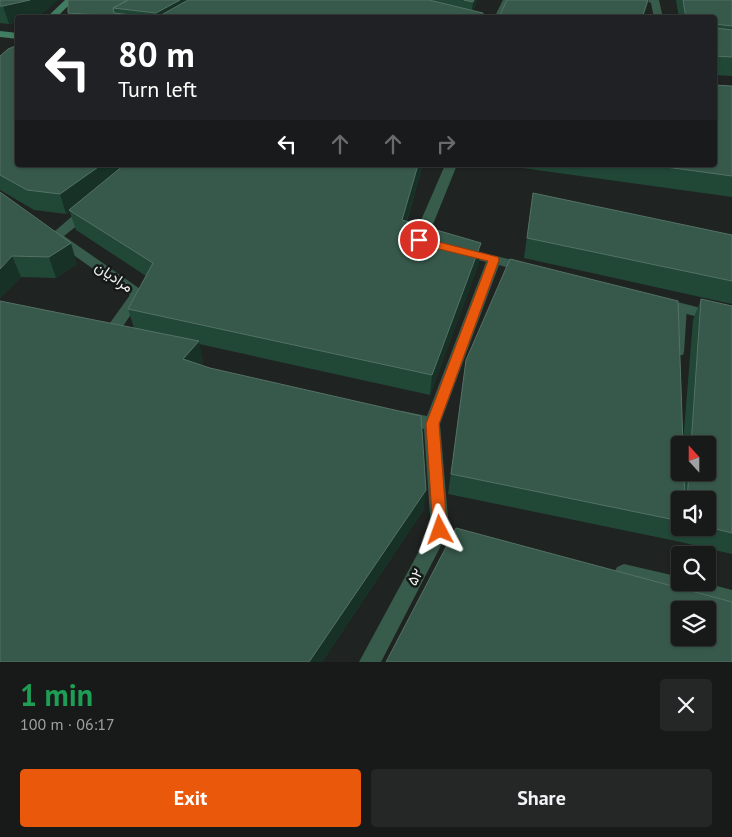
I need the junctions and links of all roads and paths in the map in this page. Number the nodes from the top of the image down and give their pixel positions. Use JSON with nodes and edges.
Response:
{"nodes":[{"id":1,"x":70,"y":0,"type":"edge"},
{"id":2,"x":507,"y":0,"type":"edge"},
{"id":3,"x":653,"y":0,"type":"edge"},
{"id":4,"x":53,"y":15,"type":"edge"},
{"id":5,"x":500,"y":15,"type":"edge"},
{"id":6,"x":658,"y":15,"type":"edge"},
{"id":7,"x":0,"y":34,"type":"edge"},
{"id":8,"x":15,"y":36,"type":"edge"},
{"id":9,"x":450,"y":167,"type":"edge"},
{"id":10,"x":99,"y":201,"type":"edge"},
{"id":11,"x":39,"y":227,"type":"edge"},
{"id":12,"x":55,"y":237,"type":"junction"},
{"id":13,"x":494,"y":260,"type":"junction"},
{"id":14,"x":541,"y":272,"type":"edge"},
{"id":15,"x":644,"y":298,"type":"edge"},
{"id":16,"x":681,"y":308,"type":"junction"},
{"id":17,"x":732,"y":321,"type":"edge"},
{"id":18,"x":119,"y":352,"type":"edge"},
{"id":19,"x":677,"y":362,"type":"edge"},
{"id":20,"x":385,"y":413,"type":"edge"},
{"id":21,"x":432,"y":424,"type":"junction"},
{"id":22,"x":440,"y":530,"type":"junction"},
{"id":23,"x":459,"y":535,"type":"edge"},
{"id":24,"x":610,"y":570,"type":"edge"},
{"id":25,"x":732,"y":598,"type":"edge"},
{"id":26,"x":370,"y":662,"type":"edge"}],
"edges":[{"from":1,"to":4,"type":"main road"},
{"from":2,"to":5,"type":"street"},
{"from":3,"to":6,"type":"street"},
{"from":7,"to":8,"type":"main road"},
{"from":9,"to":13,"type":"street"},
{"from":10,"to":12,"type":"street"},
{"from":11,"to":12,"type":"street","name":"مرادیان"},
{"from":12,"to":18,"type":"street","name":"مرادیان"},
{"from":13,"to":14,"type":"street"},
{"from":13,"to":21,"type":"street"},
{"from":15,"to":16,"type":"street"},
{"from":16,"to":17,"type":"street"},
{"from":16,"to":19,"type":"lane"},
{"from":20,"to":21,"type":"street"},
{"from":21,"to":22,"type":"street"},
{"from":22,"to":23,"type":"street"},
{"from":22,"to":26,"type":"street","name":"۵۲"},
{"from":24,"to":25,"type":"street"}]}
